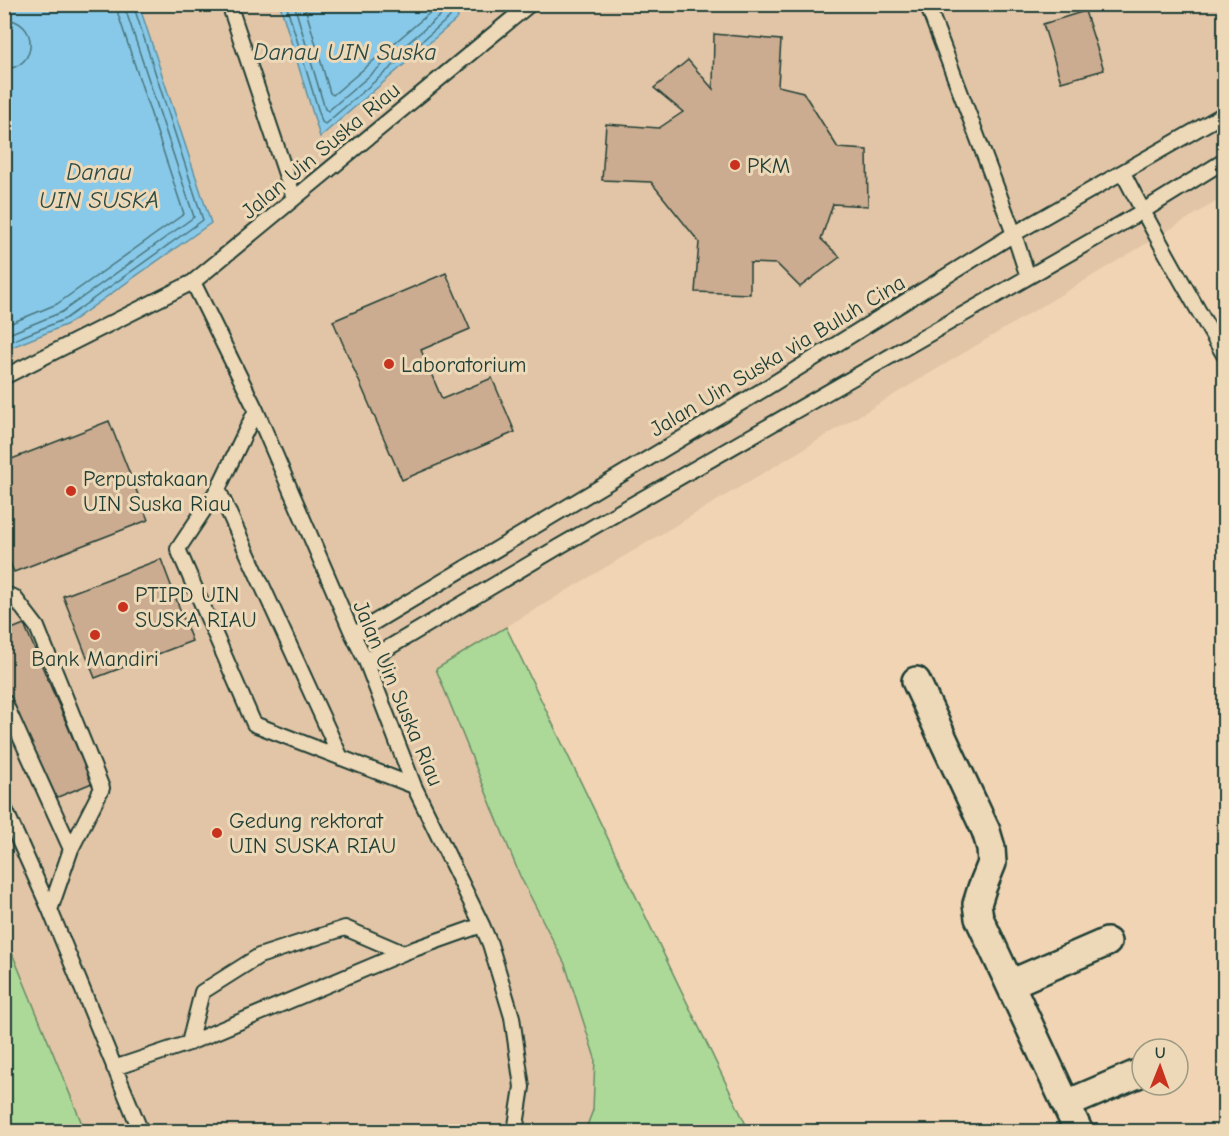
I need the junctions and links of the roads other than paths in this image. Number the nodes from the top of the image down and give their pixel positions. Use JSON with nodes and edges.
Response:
{"nodes":[{"id":1,"x":229,"y":4,"type":"edge"},
{"id":2,"x":530,"y":4,"type":"edge"},
{"id":3,"x":927,"y":4,"type":"edge"},
{"id":4,"x":515,"y":9,"type":"edge"},
{"id":5,"x":1224,"y":114,"type":"edge"},
{"id":6,"x":1224,"y":160,"type":"edge"},
{"id":7,"x":1123,"y":172,"type":"junction"},
{"id":8,"x":294,"y":198,"type":"junction"},
{"id":9,"x":1143,"y":211,"type":"junction"},
{"id":10,"x":1014,"y":234,"type":"junction"},
{"id":11,"x":1028,"y":277,"type":"junction"},
{"id":12,"x":194,"y":282,"type":"junction"},
{"id":13,"x":1224,"y":355,"type":"edge"},
{"id":14,"x":4,"y":377,"type":"edge"},
{"id":15,"x":256,"y":410,"type":"junction"},
{"id":16,"x":218,"y":489,"type":"junction"},
{"id":17,"x":4,"y":594,"type":"edge"},
{"id":18,"x":353,"y":635,"type":"junction"},
{"id":19,"x":366,"y":661,"type":"junction"},
{"id":20,"x":916,"y":681,"type":"dead end"},
{"id":21,"x":4,"y":701,"type":"edge"},
{"id":22,"x":341,"y":758,"type":"junction"},
{"id":23,"x":414,"y":786,"type":"junction"},
{"id":24,"x":4,"y":807,"type":"edge"},
{"id":25,"x":72,"y":849,"type":"junction"},
{"id":26,"x":50,"y":910,"type":"junction"},
{"id":27,"x":482,"y":925,"type":"junction"},
{"id":28,"x":1107,"y":942,"type":"dead end"},
{"id":29,"x":403,"y":953,"type":"junction"},
{"id":30,"x":1010,"y":984,"type":"junction"},
{"id":31,"x":189,"y":1043,"type":"junction"},
{"id":32,"x":114,"y":1068,"type":"junction"},
{"id":33,"x":1130,"y":1077,"type":"edge"},
{"id":34,"x":1067,"y":1104,"type":"junction"},
{"id":35,"x":141,"y":1131,"type":"edge"},
{"id":36,"x":515,"y":1131,"type":"edge"},
{"id":37,"x":1079,"y":1131,"type":"edge"}],
"edges":[{"from":1,"to":8,"type":"lane"},
{"from":2,"to":4,"type":"lane","name":"Jalan Uin Suska Riau"},
{"from":3,"to":10,"type":"lane"},
{"from":4,"to":8,"type":"lane","name":"Jalan Uin Suska Riau"},
{"from":5,"to":7,"type":"lane","name":"Jalan Uin Suska via Buluh Cina"},
{"from":6,"to":9,"type":"lane"},
{"from":7,"to":9,"type":"lane"},
{"from":7,"to":10,"type":"lane","name":"Jalan Uin Suska via Buluh Cina"},
{"from":8,"to":12,"type":"lane","name":"Jalan Uin Suska Riau"},
{"from":9,"to":11,"type":"lane"},
{"from":9,"to":13,"type":"lane"},
{"from":10,"to":11,"type":"lane"},
{"from":10,"to":18,"type":"lane","name":"Jalan Uin Suska via Buluh Cina"},
{"from":11,"to":19,"type":"lane"},
{"from":12,"to":14,"type":"lane","name":"Jalan Uin Suska Riau"},
{"from":12,"to":15,"type":"lane","name":"Jalan Uin Suska Riau"},
{"from":15,"to":16,"type":"lane"},
{"from":15,"to":18,"type":"lane","name":"Jalan Uin Suska Riau"},
{"from":16,"to":22,"type":"lane"},
{"from":16,"to":22,"type":"lane"},
{"from":17,"to":25,"type":"lane"},
{"from":18,"to":19,"type":"lane","name":"Jalan Uin Suska Riau"},
{"from":19,"to":23,"type":"lane","name":"Jalan Uin Suska Riau"},
{"from":20,"to":30,"type":"street"},
{"from":21,"to":25,"type":"lane"},
{"from":22,"to":23,"type":"lane"},
{"from":23,"to":27,"type":"lane","name":"Jalan Uin Suska Riau"},
{"from":24,"to":26,"type":"lane"},
{"from":25,"to":26,"type":"lane"},
{"from":26,"to":32,"type":"lane"},
{"from":27,"to":29,"type":"lane"},
{"from":27,"to":36,"type":"lane","name":"Jalan Uin Suska Riau"},
{"from":28,"to":30,"type":"street"},
{"from":29,"to":31,"type":"lane"},
{"from":29,"to":31,"type":"lane"},
{"from":30,"to":34,"type":"street"},
{"from":31,"to":32,"type":"lane"},
{"from":32,"to":35,"type":"lane"},
{"from":33,"to":34,"type":"street"},
{"from":34,"to":37,"type":"street"}]}
